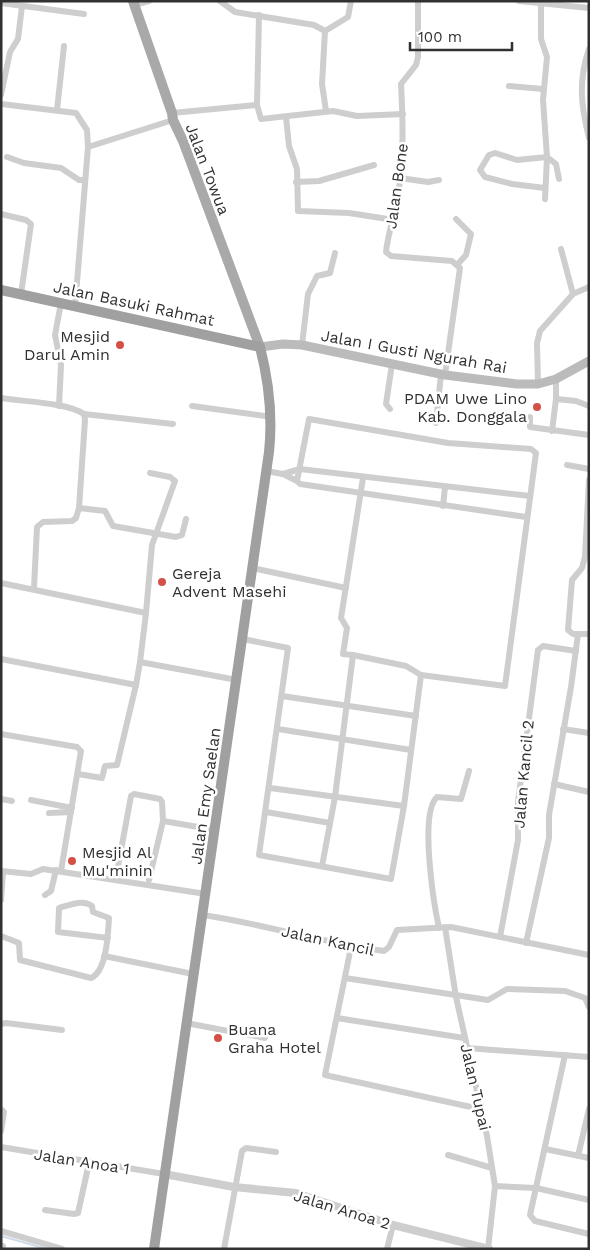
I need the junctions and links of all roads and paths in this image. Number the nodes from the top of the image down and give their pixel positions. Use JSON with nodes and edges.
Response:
{"nodes":[{"id":1,"x":149,"y":1,"type":"edge"},
{"id":2,"x":220,"y":1,"type":"edge"},
{"id":3,"x":351,"y":1,"type":"edge"},
{"id":4,"x":418,"y":1,"type":"edge"},
{"id":5,"x":519,"y":1,"type":"edge"},
{"id":6,"x":1,"y":3,"type":"edge"},
{"id":7,"x":134,"y":3,"type":"edge"},
{"id":8,"x":540,"y":3,"type":"junction"},
{"id":9,"x":22,"y":6,"type":"junction"},
{"id":10,"x":589,"y":8,"type":"edge"},
{"id":11,"x":84,"y":14,"type":"dead end"},
{"id":12,"x":259,"y":15,"type":"junction"},
{"id":13,"x":325,"y":31,"type":"junction"},
{"id":14,"x":64,"y":46,"type":"dead end"},
{"id":15,"x":589,"y":49,"type":"edge"},
{"id":16,"x":509,"y":86,"type":"dead end"},
{"id":17,"x":543,"y":89,"type":"junction"},
{"id":18,"x":1,"y":96,"type":"edge"},
{"id":19,"x":1,"y":104,"type":"edge"},
{"id":20,"x":257,"y":105,"type":"junction"},
{"id":21,"x":57,"y":110,"type":"junction"},
{"id":22,"x":326,"y":111,"type":"junction"},
{"id":23,"x":402,"y":114,"type":"junction"},
{"id":24,"x":172,"y":116,"type":"junction"},
{"id":25,"x":286,"y":117,"type":"junction"},
{"id":26,"x":589,"y":138,"type":"edge"},
{"id":27,"x":88,"y":147,"type":"junction"},
{"id":28,"x":7,"y":157,"type":"dead end"},
{"id":29,"x":547,"y":157,"type":"junction"},
{"id":30,"x":374,"y":165,"type":"dead end"},
{"id":31,"x":400,"y":178,"type":"junction"},
{"id":32,"x":559,"y":179,"type":"dead end"},
{"id":33,"x":85,"y":180,"type":"junction"},
{"id":34,"x":439,"y":180,"type":"dead end"},
{"id":35,"x":296,"y":182,"type":"junction"},
{"id":36,"x":545,"y":188,"type":"junction"},
{"id":37,"x":545,"y":198,"type":"dead end"},
{"id":38,"x":1,"y":214,"type":"edge"},
{"id":39,"x":456,"y":219,"type":"dead end"},
{"id":40,"x":394,"y":220,"type":"junction"},
{"id":41,"x":561,"y":249,"type":"dead end"},
{"id":42,"x":335,"y":253,"type":"dead end"},
{"id":43,"x":457,"y":265,"type":"junction"},
{"id":44,"x":589,"y":287,"type":"edge"},
{"id":45,"x":1,"y":290,"type":"edge"},
{"id":46,"x":21,"y":294,"type":"junction"},
{"id":47,"x":574,"y":294,"type":"junction"},
{"id":48,"x":61,"y":303,"type":"junction"},
{"id":49,"x":75,"y":307,"type":"junction"},
{"id":50,"x":302,"y":345,"type":"junction"},
{"id":51,"x":260,"y":347,"type":"junction"},
{"id":52,"x":589,"y":361,"type":"edge"},
{"id":53,"x":392,"y":364,"type":"junction"},
{"id":54,"x":443,"y":374,"type":"junction"},
{"id":55,"x":556,"y":379,"type":"junction"},
{"id":56,"x":538,"y":384,"type":"junction"},
{"id":57,"x":1,"y":398,"type":"edge"},
{"id":58,"x":556,"y":399,"type":"junction"},
{"id":59,"x":59,"y":406,"type":"junction"},
{"id":60,"x":192,"y":406,"type":"dead end"},
{"id":61,"x":589,"y":406,"type":"edge"},
{"id":62,"x":390,"y":409,"type":"dead end"},
{"id":63,"x":84,"y":414,"type":"junction"},
{"id":64,"x":272,"y":417,"type":"junction"},
{"id":65,"x":530,"y":417,"type":"dead end"},
{"id":66,"x":436,"y":423,"type":"dead end"},
{"id":67,"x":173,"y":424,"type":"dead end"},
{"id":68,"x":552,"y":431,"type":"junction"},
{"id":69,"x":589,"y":435,"type":"edge"},
{"id":70,"x":567,"y":465,"type":"dead end"},
{"id":71,"x":300,"y":469,"type":"junction"},
{"id":72,"x":589,"y":469,"type":"edge"},
{"id":73,"x":266,"y":471,"type":"junction"},
{"id":74,"x":150,"y":473,"type":"dead end"},
{"id":75,"x":283,"y":474,"type":"junction"},
{"id":76,"x":363,"y":478,"type":"junction"},
{"id":77,"x":589,"y":480,"type":"edge"},
{"id":78,"x":297,"y":481,"type":"junction"},
{"id":79,"x":445,"y":486,"type":"junction"},
{"id":80,"x":360,"y":494,"type":"junction"},
{"id":81,"x":530,"y":496,"type":"junction"},
{"id":82,"x":443,"y":506,"type":"junction"},
{"id":83,"x":79,"y":508,"type":"junction"},
{"id":84,"x":526,"y":517,"type":"junction"},
{"id":85,"x":186,"y":518,"type":"dead end"},
{"id":86,"x":587,"y":526,"type":"edge"},
{"id":87,"x":155,"y":535,"type":"junction"},
{"id":88,"x":589,"y":565,"type":"edge"},
{"id":89,"x":252,"y":568,"type":"junction"},
{"id":90,"x":582,"y":568,"type":"junction"},
{"id":91,"x":1,"y":583,"type":"edge"},
{"id":92,"x":34,"y":588,"type":"junction"},
{"id":93,"x":346,"y":588,"type":"junction"},
{"id":94,"x":146,"y":612,"type":"junction"},
{"id":95,"x":578,"y":634,"type":"junction"},
{"id":96,"x":589,"y":634,"type":"edge"},
{"id":97,"x":242,"y":639,"type":"junction"},
{"id":98,"x":576,"y":651,"type":"junction"},
{"id":99,"x":353,"y":655,"type":"junction"},
{"id":100,"x":1,"y":659,"type":"edge"},
{"id":101,"x":140,"y":662,"type":"junction"},
{"id":102,"x":421,"y":675,"type":"junction"},
{"id":103,"x":237,"y":680,"type":"junction"},
{"id":104,"x":136,"y":685,"type":"junction"},
{"id":105,"x":282,"y":696,"type":"junction"},
{"id":106,"x":347,"y":706,"type":"junction"},
{"id":107,"x":416,"y":716,"type":"junction"},
{"id":108,"x":563,"y":728,"type":"junction"},
{"id":109,"x":278,"y":729,"type":"junction"},
{"id":110,"x":589,"y":733,"type":"edge"},
{"id":111,"x":1,"y":734,"type":"edge"},
{"id":112,"x":343,"y":739,"type":"junction"},
{"id":113,"x":411,"y":750,"type":"junction"},
{"id":114,"x":469,"y":771,"type":"dead end"},
{"id":115,"x":78,"y":774,"type":"junction"},
{"id":116,"x":554,"y":784,"type":"junction"},
{"id":117,"x":270,"y":788,"type":"junction"},
{"id":118,"x":589,"y":792,"type":"edge"},
{"id":119,"x":335,"y":797,"type":"junction"},
{"id":120,"x":1,"y":799,"type":"edge"},
{"id":121,"x":31,"y":800,"type":"dead end"},
{"id":122,"x":12,"y":801,"type":"dead end"},
{"id":123,"x":404,"y":806,"type":"junction"},
{"id":124,"x":72,"y":810,"type":"junction"},
{"id":125,"x":266,"y":812,"type":"junction"},
{"id":126,"x":49,"y":813,"type":"dead end"},
{"id":127,"x":163,"y":821,"type":"junction"},
{"id":128,"x":330,"y":823,"type":"junction"},
{"id":129,"x":216,"y":830,"type":"junction"},
{"id":130,"x":322,"y":866,"type":"junction"},
{"id":131,"x":2,"y":871,"type":"edge"},
{"id":132,"x":58,"y":871,"type":"junction"},
{"id":133,"x":117,"y":872,"type":"dead end"},
{"id":134,"x":149,"y":880,"type":"dead end"},
{"id":135,"x":206,"y":894,"type":"junction"},
{"id":136,"x":45,"y":895,"type":"dead end"},
{"id":137,"x":1,"y":900,"type":"edge"},
{"id":138,"x":203,"y":915,"type":"junction"},
{"id":139,"x":442,"y":927,"type":"junction"},
{"id":140,"x":1,"y":936,"type":"edge"},
{"id":141,"x":500,"y":937,"type":"junction"},
{"id":142,"x":108,"y":938,"type":"junction"},
{"id":143,"x":526,"y":943,"type":"junction"},
{"id":144,"x":351,"y":947,"type":"junction"},
{"id":145,"x":589,"y":955,"type":"edge"},
{"id":146,"x":104,"y":956,"type":"junction"},
{"id":147,"x":194,"y":974,"type":"junction"},
{"id":148,"x":345,"y":978,"type":"junction"},
{"id":149,"x":456,"y":997,"type":"junction"},
{"id":150,"x":589,"y":1007,"type":"edge"},
{"id":151,"x":337,"y":1018,"type":"junction"},
{"id":152,"x":186,"y":1023,"type":"junction"},
{"id":153,"x":1,"y":1024,"type":"edge"},
{"id":154,"x":62,"y":1030,"type":"dead end"},
{"id":155,"x":265,"y":1038,"type":"dead end"},
{"id":156,"x":464,"y":1038,"type":"junction"},
{"id":157,"x":467,"y":1048,"type":"junction"},
{"id":158,"x":565,"y":1055,"type":"junction"},
{"id":159,"x":589,"y":1057,"type":"edge"},
{"id":160,"x":1,"y":1109,"type":"edge"},
{"id":161,"x":480,"y":1109,"type":"junction"},
{"id":162,"x":589,"y":1110,"type":"edge"},
{"id":163,"x":1,"y":1130,"type":"edge"},
{"id":164,"x":1,"y":1147,"type":"edge"},
{"id":165,"x":545,"y":1149,"type":"junction"},
{"id":166,"x":276,"y":1152,"type":"dead end"},
{"id":167,"x":448,"y":1156,"type":"dead end"},
{"id":168,"x":578,"y":1156,"type":"junction"},
{"id":169,"x":589,"y":1158,"type":"edge"},
{"id":170,"x":89,"y":1163,"type":"junction"},
{"id":171,"x":492,"y":1168,"type":"junction"},
{"id":172,"x":164,"y":1174,"type":"junction"},
{"id":173,"x":495,"y":1186,"type":"junction"},
{"id":174,"x":234,"y":1187,"type":"junction"},
{"id":175,"x":536,"y":1188,"type":"junction"},
{"id":176,"x":589,"y":1200,"type":"edge"},
{"id":177,"x":45,"y":1210,"type":"dead end"},
{"id":178,"x":393,"y":1224,"type":"junction"},
{"id":179,"x":1,"y":1231,"type":"edge"},
{"id":180,"x":589,"y":1234,"type":"edge"},
{"id":181,"x":62,"y":1249,"type":"edge"},
{"id":182,"x":154,"y":1249,"type":"edge"},
{"id":183,"x":224,"y":1249,"type":"edge"},
{"id":184,"x":387,"y":1249,"type":"edge"},
{"id":185,"x":488,"y":1249,"type":"edge"}],
"edges":[{"from":1,"to":7,"type":"street"},
{"from":2,"to":12,"type":"street"},
{"from":3,"to":13,"type":"street"},
{"from":4,"to":23,"type":"street","name":"Jalan Bone"},
{"from":5,"to":8,"type":"street"},
{"from":6,"to":9,"type":"street"},
{"from":7,"to":24,"type":"main road","name":"Jalan Towua"},
{"from":8,"to":10,"type":"street"},
{"from":8,"to":17,"type":"street"},
{"from":9,"to":11,"type":"street"},
{"from":9,"to":18,"type":"street"},
{"from":12,"to":13,"type":"street"},
{"from":12,"to":20,"type":"street"},
{"from":13,"to":22,"type":"street"},
{"from":14,"to":21,"type":"street"},
{"from":15,"to":26,"type":"street"},
{"from":16,"to":17,"type":"street"},
{"from":17,"to":29,"type":"street"},
{"from":19,"to":21,"type":"street"},
{"from":20,"to":24,"type":"street"},
{"from":20,"to":25,"type":"street"},
{"from":21,"to":27,"type":"street"},
{"from":22,"to":23,"type":"street"},
{"from":22,"to":25,"type":"street"},
{"from":23,"to":31,"type":"street","name":"Jalan Bone"},
{"from":24,"to":27,"type":"street"},
{"from":24,"to":51,"type":"main road","name":"Jalan Towua"},
{"from":25,"to":35,"type":"street"},
{"from":27,"to":33,"type":"street"},
{"from":28,"to":33,"type":"street"},
{"from":29,"to":32,"type":"street"},
{"from":29,"to":36,"type":"street"},
{"from":29,"to":36,"type":"street"},
{"from":30,"to":35,"type":"street"},
{"from":31,"to":34,"type":"street"},
{"from":31,"to":40,"type":"street","name":"Jalan Bone"},
{"from":33,"to":49,"type":"street"},
{"from":35,"to":40,"type":"street"},
{"from":36,"to":37,"type":"street"},
{"from":38,"to":46,"type":"street"},
{"from":39,"to":43,"type":"street"},
{"from":40,"to":43,"type":"street","name":"Jalan Bone"},
{"from":41,"to":47,"type":"street"},
{"from":42,"to":50,"type":"street"},
{"from":43,"to":54,"type":"street"},
{"from":44,"to":47,"type":"street"},
{"from":45,"to":46,"type":"highway","name":"Jalan Basuki Rahmat"},
{"from":46,"to":48,"type":"highway","name":"Jalan Basuki Rahmat"},
{"from":47,"to":56,"type":"street"},
{"from":48,"to":49,"type":"highway","name":"Jalan Basuki Rahmat"},
{"from":48,"to":59,"type":"street"},
{"from":49,"to":51,"type":"highway","name":"Jalan Basuki Rahmat"},
{"from":50,"to":51,"type":"main road","name":"Jalan I Gusti Ngurah Rai"},
{"from":50,"to":53,"type":"main road","name":"Jalan I Gusti Ngurah Rai"},
{"from":51,"to":64,"type":"highway","name":"Jalan Emy Saelan"},
{"from":52,"to":55,"type":"main road","name":"Jalan I Gusti Ngurah Rai"},
{"from":53,"to":54,"type":"main road","name":"Jalan I Gusti Ngurah Rai"},
{"from":53,"to":62,"type":"street"},
{"from":54,"to":56,"type":"main road","name":"Jalan I Gusti Ngurah Rai"},
{"from":54,"to":66,"type":"street"},
{"from":55,"to":56,"type":"main road","name":"Jalan I Gusti Ngurah Rai"},
{"from":55,"to":58,"type":"street"},
{"from":57,"to":59,"type":"street"},
{"from":58,"to":61,"type":"street"},
{"from":58,"to":68,"type":"street"},
{"from":59,"to":63,"type":"street"},
{"from":60,"to":64,"type":"street"},
{"from":63,"to":67,"type":"street"},
{"from":63,"to":83,"type":"street"},
{"from":64,"to":73,"type":"highway","name":"Jalan Emy Saelan"},
{"from":65,"to":68,"type":"street"},
{"from":68,"to":69,"type":"street"},
{"from":70,"to":72,"type":"street"},
{"from":71,"to":75,"type":"street"},
{"from":71,"to":76,"type":"street"},
{"from":71,"to":78,"type":"street"},
{"from":71,"to":81,"type":"street"},
{"from":73,"to":75,"type":"street"},
{"from":73,"to":89,"type":"highway","name":"Jalan Emy Saelan"},
{"from":74,"to":87,"type":"street"},
{"from":75,"to":78,"type":"street"},
{"from":76,"to":79,"type":"street"},
{"from":76,"to":80,"type":"street"},
{"from":77,"to":86,"type":"street"},
{"from":78,"to":80,"type":"street"},
{"from":79,"to":81,"type":"street"},
{"from":79,"to":82,"type":"street"},
{"from":80,"to":82,"type":"street"},
{"from":80,"to":93,"type":"street"},
{"from":81,"to":84,"type":"street"},
{"from":82,"to":84,"type":"street"},
{"from":83,"to":87,"type":"street"},
{"from":83,"to":92,"type":"street"},
{"from":84,"to":102,"type":"street"},
{"from":85,"to":87,"type":"street"},
{"from":86,"to":90,"type":"street"},
{"from":87,"to":94,"type":"street"},
{"from":88,"to":90,"type":"street"},
{"from":89,"to":93,"type":"street"},
{"from":89,"to":97,"type":"highway","name":"Jalan Emy Saelan"},
{"from":90,"to":95,"type":"street"},
{"from":91,"to":92,"type":"street"},
{"from":92,"to":94,"type":"street"},
{"from":93,"to":99,"type":"street"},
{"from":94,"to":101,"type":"street"},
{"from":95,"to":96,"type":"street"},
{"from":95,"to":98,"type":"street","name":"Jalan Kancil 2"},
{"from":97,"to":103,"type":"highway","name":"Jalan Emy Saelan"},
{"from":97,"to":105,"type":"street"},
{"from":98,"to":108,"type":"street","name":"Jalan Kancil 2"},
{"from":98,"to":141,"type":"street","name":"Jalan Kancil 2"},
{"from":99,"to":102,"type":"street"},
{"from":99,"to":106,"type":"street"},
{"from":100,"to":104,"type":"street"},
{"from":101,"to":103,"type":"street"},
{"from":101,"to":104,"type":"street"},
{"from":102,"to":107,"type":"street"},
{"from":103,"to":129,"type":"highway","name":"Jalan Emy Saelan"},
{"from":104,"to":115,"type":"street"},
{"from":105,"to":106,"type":"street"},
{"from":105,"to":109,"type":"street"},
{"from":106,"to":107,"type":"street"},
{"from":106,"to":112,"type":"street"},
{"from":107,"to":113,"type":"street"},
{"from":108,"to":110,"type":"street"},
{"from":108,"to":116,"type":"street","name":"Jalan Kancil 2"},
{"from":109,"to":112,"type":"street"},
{"from":109,"to":117,"type":"street"},
{"from":111,"to":115,"type":"street"},
{"from":112,"to":113,"type":"street"},
{"from":112,"to":119,"type":"street"},
{"from":113,"to":123,"type":"street"},
{"from":114,"to":139,"type":"street","name":"Jalan Tupai"},
{"from":115,"to":124,"type":"street"},
{"from":116,"to":118,"type":"street","name":"Jalan Kancil 2"},
{"from":116,"to":143,"type":"street","name":"Jalan Kancil 2"},
{"from":117,"to":119,"type":"street"},
{"from":117,"to":125,"type":"street"},
{"from":119,"to":123,"type":"street"},
{"from":119,"to":128,"type":"street"},
{"from":120,"to":122,"type":"street"},
{"from":121,"to":124,"type":"street"},
{"from":123,"to":130,"type":"street"},
{"from":124,"to":126,"type":"street"},
{"from":124,"to":132,"type":"street"},
{"from":125,"to":128,"type":"street"},
{"from":125,"to":130,"type":"street"},
{"from":127,"to":129,"type":"street"},
{"from":127,"to":133,"type":"street"},
{"from":127,"to":134,"type":"street"},
{"from":128,"to":130,"type":"street"},
{"from":129,"to":135,"type":"highway","name":"Jalan Emy Saelan"},
{"from":131,"to":132,"type":"street"},
{"from":131,"to":137,"type":"street"},
{"from":132,"to":135,"type":"street"},
{"from":132,"to":136,"type":"street"},
{"from":135,"to":138,"type":"highway","name":"Jalan Emy Saelan"},
{"from":138,"to":144,"type":"street","name":"Jalan Kancil"},
{"from":138,"to":147,"type":"highway","name":"Jalan Emy Saelan"},
{"from":139,"to":141,"type":"street","name":"Jalan Kancil"},
{"from":139,"to":144,"type":"street","name":"Jalan Kancil"},
{"from":139,"to":149,"type":"street","name":"Jalan Tupai"},
{"from":140,"to":146,"type":"street"},
{"from":141,"to":143,"type":"street","name":"Jalan Kancil"},
{"from":142,"to":142,"type":"street"},
{"from":142,"to":146,"type":"street"},
{"from":143,"to":145,"type":"street","name":"Jalan Kancil"},
{"from":144,"to":148,"type":"street"},
{"from":146,"to":147,"type":"street"},
{"from":147,"to":152,"type":"highway","name":"Jalan Emy Saelan"},
{"from":148,"to":149,"type":"street"},
{"from":148,"to":151,"type":"street"},
{"from":149,"to":150,"type":"street"},
{"from":149,"to":156,"type":"street","name":"Jalan Tupai"},
{"from":151,"to":156,"type":"street"},
{"from":151,"to":161,"type":"street"},
{"from":152,"to":155,"type":"street"},
{"from":152,"to":172,"type":"highway","name":"Jalan Emy Saelan"},
{"from":153,"to":154,"type":"street"},
{"from":156,"to":157,"type":"street","name":"Jalan Tupai"},
{"from":157,"to":158,"type":"street"},
{"from":157,"to":161,"type":"street","name":"Jalan Tupai"},
{"from":158,"to":159,"type":"street"},
{"from":158,"to":165,"type":"street"},
{"from":160,"to":163,"type":"street"},
{"from":161,"to":171,"type":"street","name":"Jalan Tupai"},
{"from":162,"to":168,"type":"street"},
{"from":164,"to":170,"type":"street","name":"Jalan Anoa 1"},
{"from":165,"to":168,"type":"street"},
{"from":165,"to":175,"type":"street"},
{"from":166,"to":174,"type":"street"},
{"from":167,"to":171,"type":"street"},
{"from":168,"to":169,"type":"street"},
{"from":170,"to":172,"type":"street","name":"Jalan Anoa 1"},
{"from":170,"to":177,"type":"street"},
{"from":171,"to":173,"type":"street","name":"Jalan Tupai"},
{"from":172,"to":174,"type":"street","name":"Jalan Anoa 2"},
{"from":172,"to":182,"type":"highway","name":"Jalan Emy Saelan"},
{"from":173,"to":175,"type":"street"},
{"from":173,"to":185,"type":"street","name":"Jalan Tupai"},
{"from":174,"to":178,"type":"street","name":"Jalan Anoa 2"},
{"from":174,"to":183,"type":"street"},
{"from":175,"to":176,"type":"street"},
{"from":175,"to":180,"type":"street"},
{"from":178,"to":184,"type":"street"},
{"from":178,"to":185,"type":"street","name":"Jalan Anoa 2"},
{"from":179,"to":181,"type":"street"}]}
